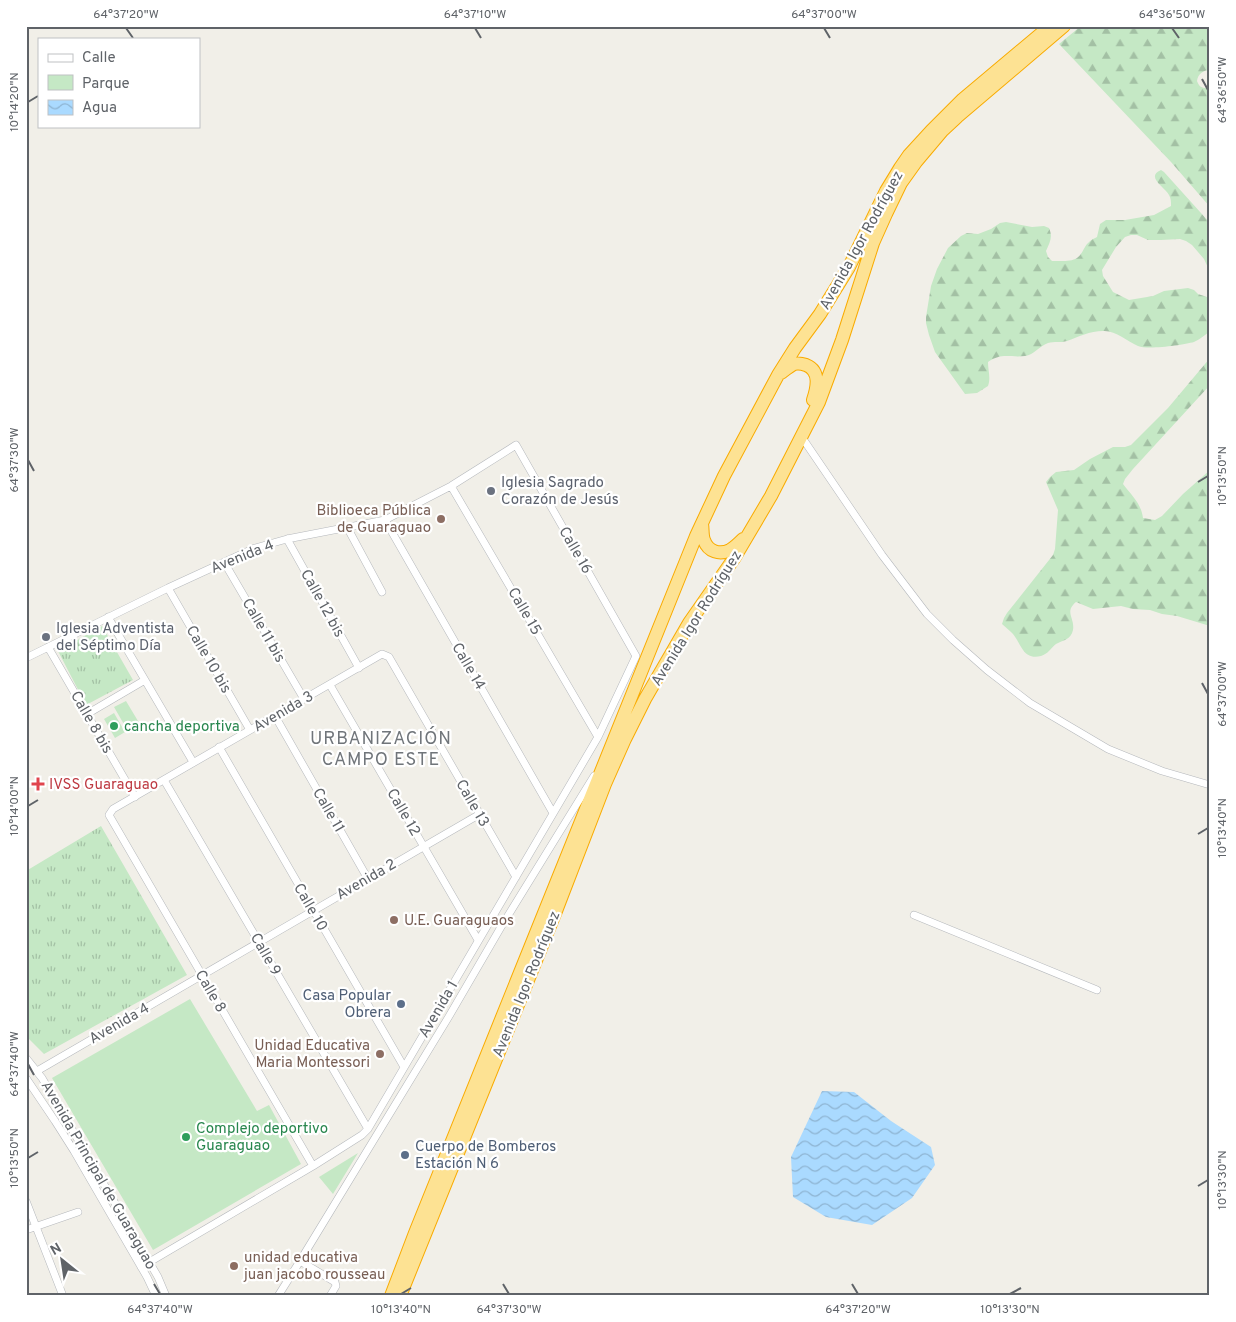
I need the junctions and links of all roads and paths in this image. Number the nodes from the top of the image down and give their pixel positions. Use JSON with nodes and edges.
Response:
{"nodes":[{"id":1,"x":1050,"y":26,"type":"edge"},
{"id":2,"x":1064,"y":26,"type":"edge"},
{"id":3,"x":778,"y":375,"type":"junction"},
{"id":4,"x":801,"y":436,"type":"junction"},
{"id":5,"x":516,"y":445,"type":"joint"},
{"id":6,"x":795,"y":449,"type":"junction"},
{"id":7,"x":451,"y":486,"type":"junction"},
{"id":8,"x":386,"y":520,"type":"junction"},
{"id":9,"x":702,"y":521,"type":"junction"},
{"id":10,"x":347,"y":527,"type":"junction"},
{"id":11,"x":750,"y":533,"type":"junction"},
{"id":12,"x":287,"y":539,"type":"junction"},
{"id":13,"x":224,"y":562,"type":"junction"},
{"id":14,"x":168,"y":588,"type":"junction"},
{"id":15,"x":382,"y":592,"type":"dead end"},
{"id":16,"x":108,"y":617,"type":"junction"},
{"id":17,"x":48,"y":647,"type":"junction"},
{"id":18,"x":382,"y":654,"type":"joint"},
{"id":19,"x":636,"y":656,"type":"joint"},
{"id":20,"x":26,"y":658,"type":"edge"},
{"id":21,"x":359,"y":668,"type":"junction"},
{"id":22,"x":145,"y":680,"type":"junction"},
{"id":23,"x":330,"y":684,"type":"junction"},
{"id":24,"x":304,"y":699,"type":"junction"},
{"id":25,"x":87,"y":714,"type":"junction"},
{"id":26,"x":274,"y":716,"type":"junction"},
{"id":27,"x":250,"y":730,"type":"junction"},
{"id":28,"x":598,"y":737,"type":"junction"},
{"id":29,"x":219,"y":747,"type":"junction"},
{"id":30,"x":609,"y":752,"type":"junction"},
{"id":31,"x":194,"y":762,"type":"junction"},
{"id":32,"x":164,"y":780,"type":"junction"},
{"id":33,"x":1210,"y":785,"type":"edge"},
{"id":34,"x":135,"y":797,"type":"junction"},
{"id":35,"x":553,"y":813,"type":"junction"},
{"id":36,"x":480,"y":814,"type":"junction"},
{"id":37,"x":110,"y":815,"type":"joint"},
{"id":38,"x":424,"y":846,"type":"junction"},
{"id":39,"x":516,"y":877,"type":"junction"},
{"id":40,"x":368,"y":879,"type":"junction"},
{"id":41,"x":313,"y":910,"type":"junction"},
{"id":42,"x":914,"y":915,"type":"dead end"},
{"id":43,"x":478,"y":940,"type":"junction"},
{"id":44,"x":259,"y":942,"type":"junction"},
{"id":45,"x":202,"y":975,"type":"junction"},
{"id":46,"x":1097,"y":990,"type":"dead end"},
{"id":47,"x":26,"y":1058,"type":"edge"},
{"id":48,"x":404,"y":1066,"type":"junction"},
{"id":49,"x":37,"y":1071,"type":"junction"},
{"id":50,"x":26,"y":1078,"type":"edge"},
{"id":51,"x":368,"y":1129,"type":"junction"},
{"id":52,"x":313,"y":1166,"type":"junction"},
{"id":53,"x":26,"y":1201,"type":"edge"},
{"id":54,"x":78,"y":1212,"type":"dead end"},
{"id":55,"x":37,"y":1225,"type":"junction"},
{"id":56,"x":26,"y":1230,"type":"edge"},
{"id":57,"x":149,"y":1261,"type":"junction"},
{"id":58,"x":300,"y":1261,"type":"junction"},
{"id":59,"x":141,"y":1267,"type":"junction"},
{"id":60,"x":63,"y":1296,"type":"edge"},
{"id":61,"x":156,"y":1296,"type":"edge"},
{"id":62,"x":166,"y":1296,"type":"edge"},
{"id":63,"x":278,"y":1296,"type":"edge"},
{"id":64,"x":330,"y":1296,"type":"edge"},
{"id":65,"x":391,"y":1296,"type":"edge"},
{"id":66,"x":400,"y":1296,"type":"edge"}],
"edges":[{"from":1,"to":3,"type":"highway","name":"Avenida Igor Rodríguez"},
{"from":2,"to":4,"type":"highway","name":"Avenida Igor Rodríguez"},
{"from":3,"to":6,"type":"highway"},
{"from":3,"to":9,"type":"highway","name":"Avenida Igor Rodríguez"},
{"from":4,"to":6,"type":"highway","name":"Avenida Igor Rodríguez"},
{"from":4,"to":33,"type":"street"},
{"from":5,"to":7,"type":"street","name":"Avenida 4"},
{"from":5,"to":19,"type":"street","name":"Calle 16"},
{"from":6,"to":11,"type":"highway","name":"Avenida Igor Rodríguez"},
{"from":7,"to":8,"type":"street","name":"Avenida 4"},
{"from":7,"to":28,"type":"street","name":"Calle 15"},
{"from":8,"to":10,"type":"street","name":"Avenida 4"},
{"from":8,"to":35,"type":"street","name":"Calle 14"},
{"from":9,"to":11,"type":"highway"},
{"from":9,"to":30,"type":"highway","name":"Avenida Igor Rodríguez"},
{"from":10,"to":12,"type":"street","name":"Avenida 4"},
{"from":10,"to":15,"type":"street"},
{"from":11,"to":66,"type":"highway","name":"Avenida Igor Rodríguez"},
{"from":12,"to":13,"type":"street","name":"Avenida 4"},
{"from":12,"to":21,"type":"street","name":"Calle 12 bis"},
{"from":13,"to":14,"type":"street","name":"Avenida 4"},
{"from":13,"to":24,"type":"street","name":"Calle 11 bis"},
{"from":14,"to":16,"type":"street","name":"Avenida 4"},
{"from":14,"to":27,"type":"street","name":"Calle 10 bis"},
{"from":16,"to":17,"type":"street","name":"Avenida 4"},
{"from":16,"to":22,"type":"street"},
{"from":17,"to":20,"type":"street","name":"Avenida 4"},
{"from":17,"to":25,"type":"street","name":"Calle 8 bis"},
{"from":18,"to":21,"type":"street","name":"Avenida 3"},
{"from":18,"to":36,"type":"street","name":"Calle 13"},
{"from":19,"to":28,"type":"street","name":"Avenida 1"},
{"from":21,"to":23,"type":"street","name":"Avenida 3"},
{"from":22,"to":25,"type":"street"},
{"from":22,"to":31,"type":"street"},
{"from":23,"to":24,"type":"street","name":"Avenida 3"},
{"from":23,"to":38,"type":"street","name":"Calle 12"},
{"from":24,"to":26,"type":"street","name":"Avenida 3"},
{"from":25,"to":34,"type":"street","name":"Calle 8 bis"},
{"from":26,"to":27,"type":"street","name":"Avenida 3"},
{"from":26,"to":40,"type":"street","name":"Calle 11"},
{"from":27,"to":29,"type":"street","name":"Avenida 3"},
{"from":28,"to":35,"type":"street","name":"Avenida 1"},
{"from":29,"to":31,"type":"street","name":"Avenida 3"},
{"from":29,"to":41,"type":"street","name":"Calle 10"},
{"from":30,"to":58,"type":"street"},
{"from":30,"to":65,"type":"highway","name":"Avenida Igor Rodríguez"},
{"from":31,"to":32,"type":"street","name":"Avenida 3"},
{"from":32,"to":34,"type":"street","name":"Avenida 3"},
{"from":32,"to":44,"type":"street","name":"Calle 9"},
{"from":34,"to":37,"type":"street","name":"Avenida 3"},
{"from":35,"to":39,"type":"street","name":"Avenida 1"},
{"from":36,"to":38,"type":"street","name":"Avenida 2"},
{"from":36,"to":39,"type":"street","name":"Calle 13"},
{"from":37,"to":45,"type":"street","name":"Calle 8"},
{"from":38,"to":40,"type":"street","name":"Avenida 2"},
{"from":38,"to":43,"type":"street","name":"Calle 12"},
{"from":39,"to":43,"type":"street","name":"Avenida 1"},
{"from":40,"to":41,"type":"street","name":"Avenida 2"},
{"from":41,"to":44,"type":"street","name":"Avenida 2"},
{"from":41,"to":48,"type":"street","name":"Calle 10"},
{"from":42,"to":46,"type":"street"},
{"from":43,"to":48,"type":"street","name":"Avenida 1"},
{"from":44,"to":45,"type":"street","name":"Avenida 2"},
{"from":44,"to":51,"type":"street","name":"Calle 9"},
{"from":45,"to":49,"type":"street","name":"Avenida 4"},
{"from":45,"to":52,"type":"street","name":"Calle 8"},
{"from":47,"to":49,"type":"street","name":"Avenida Principal de Guaraguao"},
{"from":48,"to":51,"type":"street","name":"Avenida 1"},
{"from":49,"to":57,"type":"street","name":"Avenida Principal de Guaraguao"},
{"from":50,"to":59,"type":"street","name":"Avenida Principal de Guaraguao"},
{"from":51,"to":52,"type":"street","name":"Avenida 1"},
{"from":52,"to":57,"type":"street","name":"Avenida 1"},
{"from":53,"to":55,"type":"street"},
{"from":54,"to":55,"type":"street"},
{"from":55,"to":56,"type":"street"},
{"from":55,"to":60,"type":"street"},
{"from":57,"to":59,"type":"street","name":"Avenida 1"},
{"from":57,"to":62,"type":"street","name":"Avenida Principal de Guaraguao"},
{"from":58,"to":63,"type":"street"},
{"from":58,"to":64,"type":"street"},
{"from":59,"to":61,"type":"street","name":"Avenida Principal de Guaraguao"}]}
